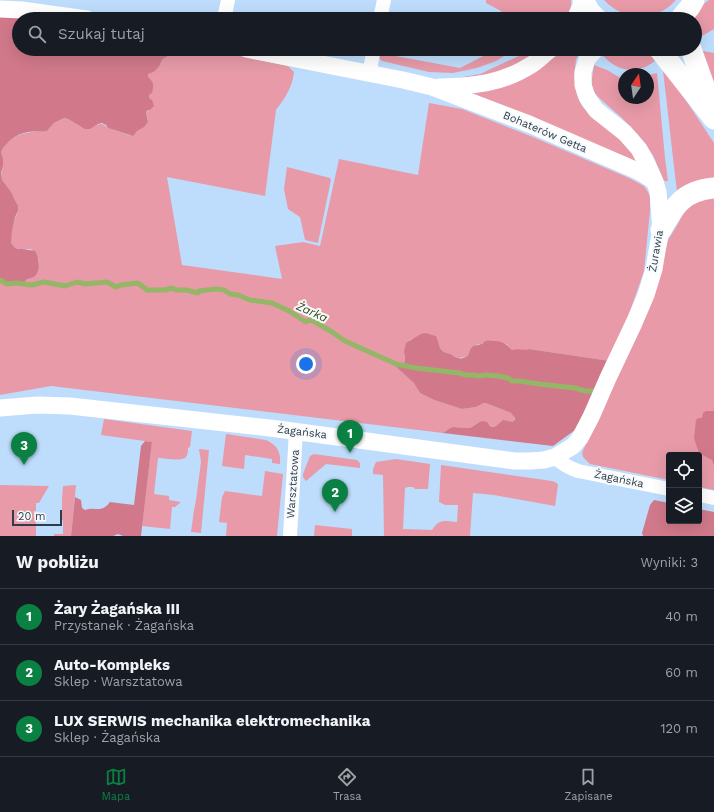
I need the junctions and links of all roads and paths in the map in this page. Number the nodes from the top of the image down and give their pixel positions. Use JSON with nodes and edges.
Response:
{"nodes":[{"id":1,"x":228,"y":0,"type":"edge"},
{"id":2,"x":384,"y":0,"type":"edge"},
{"id":3,"x":694,"y":0,"type":"edge"},
{"id":4,"x":580,"y":7,"type":"edge"},
{"id":5,"x":0,"y":9,"type":"edge"},
{"id":6,"x":36,"y":12,"type":"edge"},
{"id":7,"x":225,"y":12,"type":"edge"},
{"id":8,"x":381,"y":12,"type":"edge"},
{"id":9,"x":590,"y":12,"type":"edge"},
{"id":10,"x":686,"y":12,"type":"edge"},
{"id":11,"x":280,"y":56,"type":"edge"},
{"id":12,"x":373,"y":56,"type":"edge"},
{"id":13,"x":543,"y":56,"type":"edge"},
{"id":14,"x":590,"y":56,"type":"edge"},
{"id":15,"x":664,"y":56,"type":"edge"},
{"id":16,"x":694,"y":56,"type":"edge"},
{"id":17,"x":369,"y":74,"type":"junction"},
{"id":18,"x":432,"y":87,"type":"junction"},
{"id":19,"x":714,"y":112,"type":"edge"},
{"id":20,"x":714,"y":119,"type":"edge"},
{"id":21,"x":655,"y":182,"type":"junction"},
{"id":22,"x":714,"y":188,"type":"edge"},
{"id":23,"x":661,"y":230,"type":"junction"},
{"id":24,"x":0,"y":408,"type":"edge"},
{"id":25,"x":296,"y":431,"type":"junction"},
{"id":26,"x":555,"y":458,"type":"junction"},
{"id":27,"x":666,"y":488,"type":"edge"},
{"id":28,"x":702,"y":496,"type":"edge"},
{"id":29,"x":714,"y":498,"type":"edge"},
{"id":30,"x":290,"y":536,"type":"edge"}],
"edges":[{"from":1,"to":7,"type":"street"},
{"from":2,"to":8,"type":"street"},
{"from":3,"to":10,"type":"main road"},
{"from":4,"to":9,"type":"main road"},
{"from":5,"to":6,"type":"street"},
{"from":11,"to":17,"type":"street","name":"Bohaterów Getta"},
{"from":12,"to":17,"type":"street"},
{"from":13,"to":18,"type":"street","name":"Bohaterów Getta"},
{"from":14,"to":21,"type":"street","name":"Żurawia"},
{"from":15,"to":20,"type":"main road"},
{"from":16,"to":19,"type":"main road"},
{"from":17,"to":18,"type":"street","name":"Bohaterów Getta"},
{"from":18,"to":21,"type":"street","name":"Bohaterów Getta"},
{"from":21,"to":23,"type":"street","name":"Żurawia"},
{"from":22,"to":23,"type":"main road"},
{"from":23,"to":26,"type":"street","name":"Żurawia"},
{"from":24,"to":25,"type":"street","name":"Żagańska"},
{"from":25,"to":26,"type":"street","name":"Żagańska"},
{"from":25,"to":30,"type":"street","name":"Warsztatowa"},
{"from":26,"to":27,"type":"street","name":"Żagańska"},
{"from":28,"to":29,"type":"street"}]}
